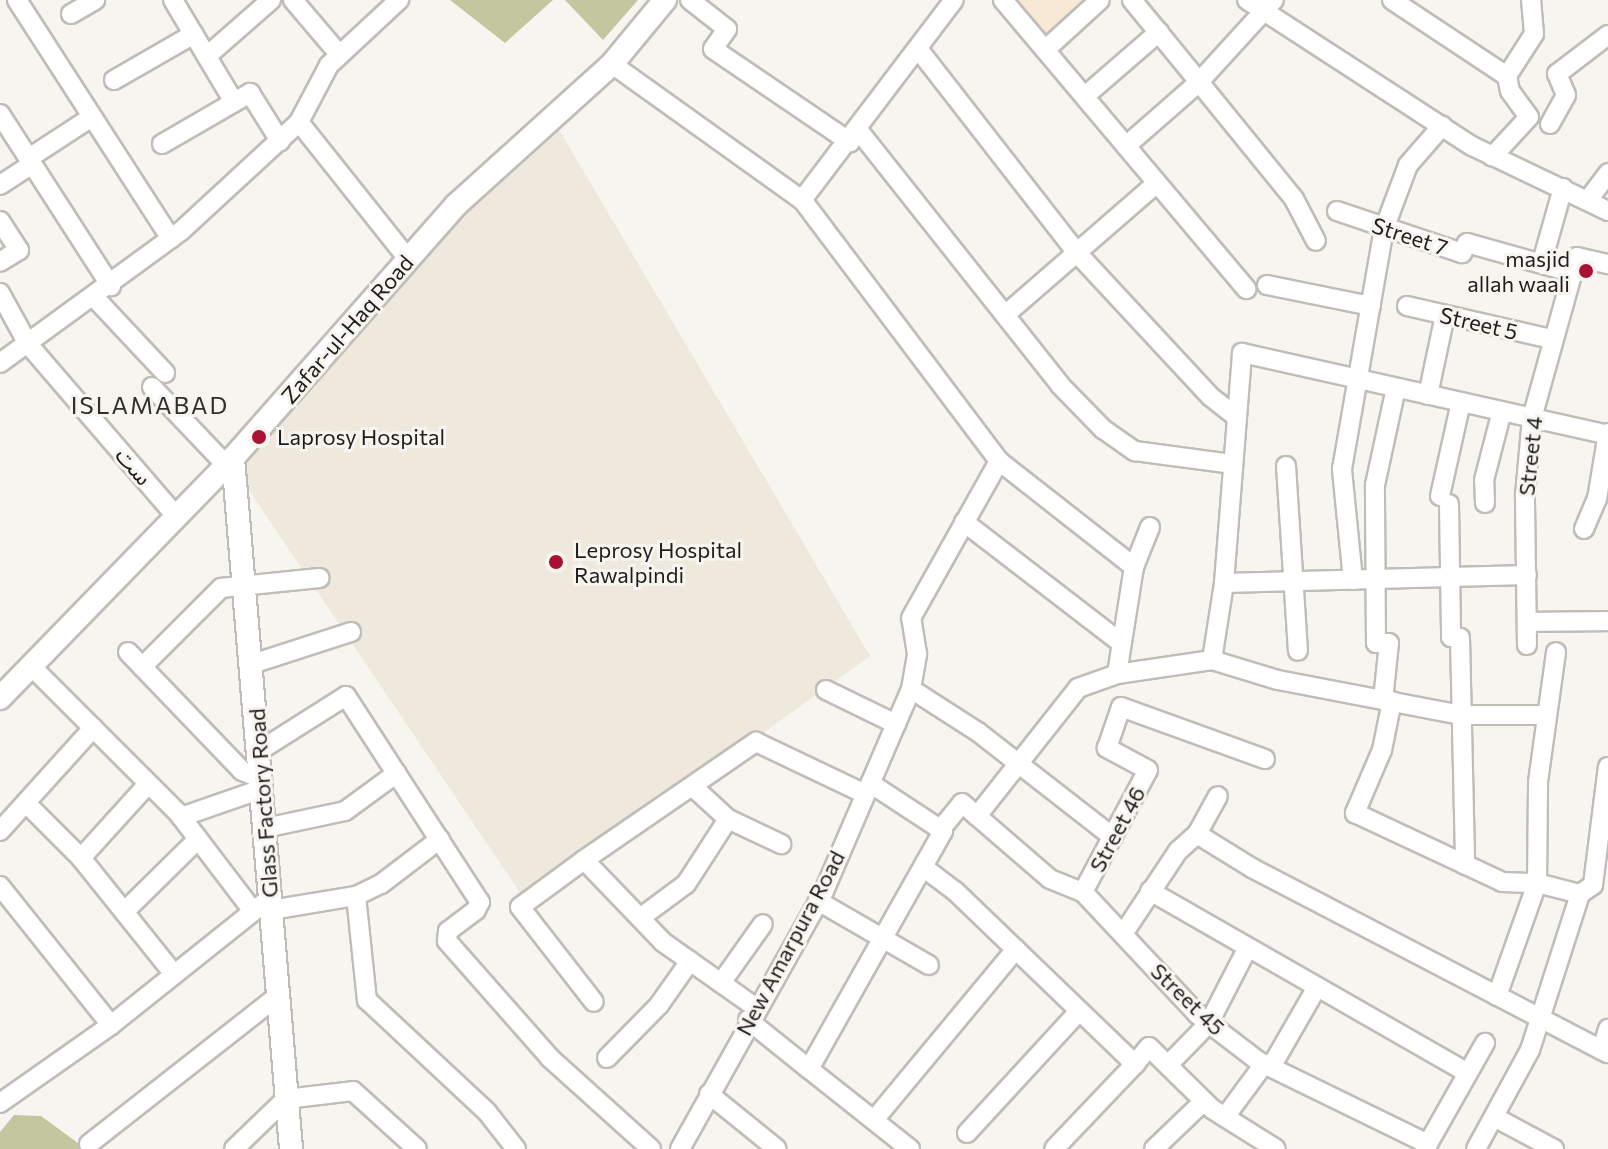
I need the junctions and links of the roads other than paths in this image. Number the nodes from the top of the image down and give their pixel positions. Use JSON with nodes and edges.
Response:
{"nodes":[{"id":1,"x":17,"y":0,"type":"edge"},
{"id":2,"x":95,"y":0,"type":"edge"},
{"id":3,"x":173,"y":0,"type":"edge"},
{"id":4,"x":271,"y":0,"type":"edge"},
{"id":5,"x":293,"y":0,"type":"edge"},
{"id":6,"x":399,"y":0,"type":"edge"},
{"id":7,"x":665,"y":0,"type":"edge"},
{"id":8,"x":690,"y":0,"type":"edge"},
{"id":9,"x":954,"y":0,"type":"edge"},
{"id":10,"x":1003,"y":0,"type":"edge"},
{"id":11,"x":1100,"y":0,"type":"edge"},
{"id":12,"x":1132,"y":0,"type":"edge"},
{"id":13,"x":1392,"y":0,"type":"edge"},
{"id":14,"x":1531,"y":0,"type":"edge"},
{"id":15,"x":1262,"y":3,"type":"edge"},
{"id":16,"x":71,"y":14,"type":"dead end"},
{"id":17,"x":1159,"y":32,"type":"junction"},
{"id":18,"x":194,"y":34,"type":"junction"},
{"id":19,"x":1608,"y":35,"type":"edge"},
{"id":20,"x":919,"y":50,"type":"junction"},
{"id":21,"x":1045,"y":50,"type":"junction"},
{"id":22,"x":339,"y":54,"type":"junction"},
{"id":23,"x":207,"y":56,"type":"junction"},
{"id":24,"x":612,"y":64,"type":"junction"},
{"id":25,"x":1507,"y":76,"type":"junction"},
{"id":26,"x":114,"y":80,"type":"dead end"},
{"id":27,"x":1199,"y":82,"type":"junction"},
{"id":28,"x":1085,"y":96,"type":"junction"},
{"id":29,"x":234,"y":102,"type":"junction"},
{"id":30,"x":0,"y":114,"type":"edge"},
{"id":31,"x":92,"y":117,"type":"junction"},
{"id":32,"x":299,"y":122,"type":"junction"},
{"id":33,"x":1550,"y":124,"type":"dead end"},
{"id":34,"x":1442,"y":126,"type":"junction"},
{"id":35,"x":855,"y":136,"type":"junction"},
{"id":36,"x":280,"y":141,"type":"junction"},
{"id":37,"x":162,"y":144,"type":"dead end"},
{"id":38,"x":1126,"y":146,"type":"junction"},
{"id":39,"x":1492,"y":157,"type":"junction"},
{"id":40,"x":30,"y":161,"type":"junction"},
{"id":41,"x":1608,"y":173,"type":"edge"},
{"id":42,"x":1157,"y":183,"type":"junction"},
{"id":43,"x":0,"y":185,"type":"edge"},
{"id":44,"x":1563,"y":188,"type":"junction"},
{"id":45,"x":802,"y":200,"type":"junction"},
{"id":46,"x":1588,"y":200,"type":"junction"},
{"id":47,"x":1337,"y":211,"type":"dead end"},
{"id":48,"x":1608,"y":211,"type":"edge"},
{"id":49,"x":0,"y":221,"type":"edge"},
{"id":50,"x":1384,"y":229,"type":"junction"},
{"id":51,"x":171,"y":239,"type":"junction"},
{"id":52,"x":1316,"y":241,"type":"dead end"},
{"id":53,"x":1078,"y":254,"type":"junction"},
{"id":54,"x":408,"y":259,"type":"junction"},
{"id":55,"x":0,"y":262,"type":"edge"},
{"id":56,"x":1542,"y":262,"type":"junction"},
{"id":57,"x":1608,"y":264,"type":"edge"},
{"id":58,"x":1570,"y":272,"type":"junction"},
{"id":59,"x":1267,"y":285,"type":"dead end"},
{"id":60,"x":111,"y":286,"type":"junction"},
{"id":61,"x":1246,"y":289,"type":"dead end"},
{"id":62,"x":0,"y":293,"type":"edge"},
{"id":63,"x":94,"y":297,"type":"junction"},
{"id":64,"x":1371,"y":306,"type":"junction"},
{"id":65,"x":1407,"y":306,"type":"dead end"},
{"id":66,"x":1005,"y":315,"type":"junction"},
{"id":67,"x":1445,"y":315,"type":"junction"},
{"id":68,"x":1551,"y":339,"type":"junction"},
{"id":69,"x":28,"y":344,"type":"junction"},
{"id":70,"x":0,"y":363,"type":"edge"},
{"id":71,"x":165,"y":373,"type":"dead end"},
{"id":72,"x":1360,"y":380,"type":"junction"},
{"id":73,"x":152,"y":387,"type":"dead end"},
{"id":74,"x":1396,"y":388,"type":"junction"},
{"id":75,"x":1428,"y":395,"type":"junction"},
{"id":76,"x":1461,"y":402,"type":"junction"},
{"id":77,"x":1502,"y":411,"type":"junction"},
{"id":78,"x":1237,"y":417,"type":"junction"},
{"id":79,"x":1532,"y":418,"type":"junction"},
{"id":80,"x":1608,"y":434,"type":"edge"},
{"id":81,"x":230,"y":461,"type":"junction"},
{"id":82,"x":999,"y":461,"type":"junction"},
{"id":83,"x":1233,"y":464,"type":"junction"},
{"id":84,"x":1286,"y":466,"type":"dead end"},
{"id":85,"x":1485,"y":503,"type":"dead end"},
{"id":86,"x":176,"y":516,"type":"junction"},
{"id":87,"x":964,"y":522,"type":"junction"},
{"id":88,"x":1150,"y":527,"type":"dead end"},
{"id":89,"x":1584,"y":529,"type":"dead end"},
{"id":90,"x":1134,"y":567,"type":"junction"},
{"id":91,"x":1527,"y":575,"type":"junction"},
{"id":92,"x":1449,"y":577,"type":"junction"},
{"id":93,"x":319,"y":578,"type":"dead end"},
{"id":94,"x":1375,"y":579,"type":"junction"},
{"id":95,"x":1353,"y":580,"type":"junction"},
{"id":96,"x":1294,"y":582,"type":"junction"},
{"id":97,"x":1224,"y":583,"type":"junction"},
{"id":98,"x":245,"y":587,"type":"junction"},
{"id":99,"x":1608,"y":621,"type":"edge"},
{"id":100,"x":1527,"y":622,"type":"junction"},
{"id":101,"x":351,"y":632,"type":"dead end"},
{"id":102,"x":1120,"y":642,"type":"junction"},
{"id":103,"x":1527,"y":645,"type":"dead end"},
{"id":104,"x":1298,"y":651,"type":"dead end"},
{"id":105,"x":128,"y":652,"type":"dead end"},
{"id":106,"x":1556,"y":652,"type":"dead end"},
{"id":107,"x":1212,"y":660,"type":"junction"},
{"id":108,"x":252,"y":664,"type":"junction"},
{"id":109,"x":30,"y":665,"type":"junction"},
{"id":110,"x":142,"y":667,"type":"junction"},
{"id":111,"x":1117,"y":674,"type":"junction"},
{"id":112,"x":911,"y":689,"type":"junction"},
{"id":113,"x":826,"y":690,"type":"dead end"},
{"id":114,"x":0,"y":698,"type":"edge"},
{"id":115,"x":1388,"y":700,"type":"junction"},
{"id":116,"x":1462,"y":715,"type":"junction"},
{"id":117,"x":1547,"y":715,"type":"junction"},
{"id":118,"x":896,"y":724,"type":"junction"},
{"id":119,"x":93,"y":728,"type":"junction"},
{"id":120,"x":259,"y":751,"type":"junction"},
{"id":121,"x":1265,"y":759,"type":"dead end"},
{"id":122,"x":1017,"y":762,"type":"junction"},
{"id":123,"x":397,"y":773,"type":"junction"},
{"id":124,"x":1608,"y":774,"type":"edge"},
{"id":125,"x":148,"y":784,"type":"junction"},
{"id":126,"x":262,"y":784,"type":"junction"},
{"id":127,"x":692,"y":786,"type":"junction"},
{"id":128,"x":868,"y":789,"type":"junction"},
{"id":129,"x":1218,"y":796,"type":"dead end"},
{"id":130,"x":26,"y":803,"type":"junction"},
{"id":131,"x":977,"y":816,"type":"junction"},
{"id":132,"x":181,"y":817,"type":"junction"},
{"id":133,"x":728,"y":819,"type":"junction"},
{"id":134,"x":265,"y":828,"type":"junction"},
{"id":135,"x":941,"y":829,"type":"junction"},
{"id":136,"x":0,"y":831,"type":"edge"},
{"id":137,"x":1197,"y":834,"type":"junction"},
{"id":138,"x":1113,"y":837,"type":"junction"},
{"id":139,"x":198,"y":839,"type":"junction"},
{"id":140,"x":440,"y":839,"type":"junction"},
{"id":141,"x":781,"y":844,"type":"dead end"},
{"id":142,"x":81,"y":858,"type":"junction"},
{"id":143,"x":584,"y":860,"type":"junction"},
{"id":144,"x":1465,"y":865,"type":"junction"},
{"id":145,"x":923,"y":867,"type":"junction"},
{"id":146,"x":1537,"y":883,"type":"junction"},
{"id":147,"x":0,"y":886,"type":"edge"},
{"id":148,"x":1150,"y":891,"type":"junction"},
{"id":149,"x":1083,"y":892,"type":"junction"},
{"id":150,"x":1580,"y":894,"type":"junction"},
{"id":151,"x":356,"y":896,"type":"junction"},
{"id":152,"x":818,"y":901,"type":"junction"},
{"id":153,"x":264,"y":907,"type":"junction"},
{"id":154,"x":124,"y":912,"type":"junction"},
{"id":155,"x":640,"y":918,"type":"junction"},
{"id":156,"x":763,"y":924,"type":"dead end"},
{"id":157,"x":1123,"y":934,"type":"junction"},
{"id":158,"x":884,"y":939,"type":"junction"},
{"id":159,"x":1248,"y":947,"type":"junction"},
{"id":160,"x":1016,"y":949,"type":"junction"},
{"id":161,"x":690,"y":961,"type":"junction"},
{"id":162,"x":929,"y":965,"type":"dead end"},
{"id":163,"x":174,"y":974,"type":"junction"},
{"id":164,"x":721,"y":983,"type":"junction"},
{"id":165,"x":1317,"y":987,"type":"junction"},
{"id":166,"x":278,"y":996,"type":"junction"},
{"id":167,"x":1497,"y":996,"type":"junction"},
{"id":168,"x":594,"y":1002,"type":"dead end"},
{"id":169,"x":1079,"y":1011,"type":"junction"},
{"id":170,"x":752,"y":1013,"type":"junction"},
{"id":171,"x":1542,"y":1019,"type":"junction"},
{"id":172,"x":1209,"y":1023,"type":"junction"},
{"id":173,"x":111,"y":1025,"type":"junction"},
{"id":174,"x":1608,"y":1029,"type":"edge"},
{"id":175,"x":1485,"y":1043,"type":"dead end"},
{"id":176,"x":1605,"y":1052,"type":"edge"},
{"id":177,"x":607,"y":1058,"type":"dead end"},
{"id":178,"x":1135,"y":1064,"type":"junction"},
{"id":179,"x":1168,"y":1065,"type":"junction"},
{"id":180,"x":1268,"y":1066,"type":"junction"},
{"id":181,"x":809,"y":1069,"type":"junction"},
{"id":182,"x":1468,"y":1073,"type":"junction"},
{"id":183,"x":709,"y":1094,"type":"junction"},
{"id":184,"x":286,"y":1099,"type":"junction"},
{"id":185,"x":1204,"y":1101,"type":"junction"},
{"id":186,"x":1,"y":1106,"type":"edge"},
{"id":187,"x":1225,"y":1117,"type":"junction"},
{"id":188,"x":1496,"y":1118,"type":"junction"},
{"id":189,"x":874,"y":1120,"type":"junction"},
{"id":190,"x":967,"y":1133,"type":"dead end"},
{"id":191,"x":89,"y":1144,"type":"dead end"},
{"id":192,"x":1427,"y":1146,"type":"edge"},
{"id":193,"x":234,"y":1149,"type":"edge"},
{"id":194,"x":291,"y":1149,"type":"edge"},
{"id":195,"x":417,"y":1149,"type":"edge"},
{"id":196,"x":516,"y":1149,"type":"edge"},
{"id":197,"x":651,"y":1149,"type":"edge"},
{"id":198,"x":680,"y":1149,"type":"edge"},
{"id":199,"x":777,"y":1149,"type":"edge"},
{"id":200,"x":909,"y":1149,"type":"edge"},
{"id":201,"x":1054,"y":1149,"type":"edge"},
{"id":202,"x":1154,"y":1149,"type":"edge"},
{"id":203,"x":1276,"y":1149,"type":"edge"},
{"id":204,"x":1476,"y":1149,"type":"edge"},
{"id":205,"x":1554,"y":1149,"type":"edge"}],
"edges":[{"from":1,"to":31,"type":"street"},
{"from":2,"to":16,"type":"street"},
{"from":3,"to":18,"type":"street"},
{"from":4,"to":23,"type":"street"},
{"from":5,"to":22,"type":"street"},
{"from":6,"to":22,"type":"street"},
{"from":7,"to":24,"type":"street","name":"Zafar-ul-Haq Road"},
{"from":8,"to":35,"type":"street"},
{"from":9,"to":20,"type":"street"},
{"from":10,"to":21,"type":"street"},
{"from":11,"to":21,"type":"street"},
{"from":12,"to":17,"type":"street"},
{"from":13,"to":25,"type":"street"},
{"from":14,"to":25,"type":"street"},
{"from":15,"to":27,"type":"street"},
{"from":15,"to":34,"type":"street"},
{"from":17,"to":27,"type":"street"},
{"from":17,"to":28,"type":"street"},
{"from":18,"to":23,"type":"street"},
{"from":18,"to":26,"type":"street"},
{"from":19,"to":33,"type":"street"},
{"from":20,"to":35,"type":"street"},
{"from":20,"to":53,"type":"street"},
{"from":21,"to":28,"type":"street"},
{"from":22,"to":32,"type":"street"},
{"from":23,"to":29,"type":"street"},
{"from":24,"to":45,"type":"street"},
{"from":24,"to":54,"type":"street","name":"Zafar-ul-Haq Road"},
{"from":25,"to":39,"type":"street"},
{"from":27,"to":38,"type":"street"},
{"from":27,"to":52,"type":"street"},
{"from":28,"to":38,"type":"street"},
{"from":29,"to":36,"type":"street"},
{"from":29,"to":37,"type":"street"},
{"from":30,"to":40,"type":"street"},
{"from":31,"to":40,"type":"street"},
{"from":31,"to":51,"type":"street"},
{"from":32,"to":36,"type":"street"},
{"from":32,"to":54,"type":"street"},
{"from":34,"to":39,"type":"street"},
{"from":34,"to":50,"type":"street"},
{"from":35,"to":45,"type":"street"},
{"from":35,"to":66,"type":"street"},
{"from":36,"to":51,"type":"street"},
{"from":38,"to":42,"type":"street"},
{"from":39,"to":44,"type":"street"},
{"from":40,"to":43,"type":"street"},
{"from":40,"to":60,"type":"street"},
{"from":41,"to":46,"type":"street"},
{"from":42,"to":53,"type":"street"},
{"from":42,"to":61,"type":"street"},
{"from":44,"to":46,"type":"street"},
{"from":44,"to":56,"type":"street"},
{"from":45,"to":82,"type":"street"},
{"from":46,"to":48,"type":"street"},
{"from":47,"to":50,"type":"street","name":"Street 7"},
{"from":49,"to":55,"type":"street"},
{"from":50,"to":56,"type":"street","name":"Street 7"},
{"from":50,"to":64,"type":"street"},
{"from":51,"to":60,"type":"street"},
{"from":53,"to":66,"type":"street"},
{"from":53,"to":78,"type":"street"},
{"from":54,"to":81,"type":"street","name":"Zafar-ul-Haq Road"},
{"from":56,"to":58,"type":"street","name":"Street 7"},
{"from":57,"to":58,"type":"street"},
{"from":58,"to":68,"type":"street","name":"Street 4"},
{"from":59,"to":64,"type":"street"},
{"from":60,"to":63,"type":"street"},
{"from":62,"to":69,"type":"street","name":"ست"},
{"from":63,"to":69,"type":"street"},
{"from":63,"to":71,"type":"street"},
{"from":64,"to":72,"type":"street"},
{"from":65,"to":67,"type":"street","name":"Street 5"},
{"from":66,"to":83,"type":"street"},
{"from":67,"to":68,"type":"street","name":"Street 5"},
{"from":67,"to":75,"type":"street"},
{"from":68,"to":79,"type":"street","name":"Street 4"},
{"from":69,"to":70,"type":"street"},
{"from":69,"to":86,"type":"street","name":"ست"},
{"from":72,"to":74,"type":"street"},
{"from":72,"to":78,"type":"street"},
{"from":72,"to":95,"type":"street"},
{"from":73,"to":81,"type":"street"},
{"from":74,"to":75,"type":"street"},
{"from":74,"to":94,"type":"street"},
{"from":75,"to":76,"type":"street"},
{"from":76,"to":77,"type":"street"},
{"from":76,"to":92,"type":"street"},
{"from":77,"to":79,"type":"street"},
{"from":77,"to":85,"type":"street"},
{"from":78,"to":83,"type":"street"},
{"from":79,"to":80,"type":"street"},
{"from":79,"to":91,"type":"street","name":"Street 4"},
{"from":80,"to":89,"type":"street"},
{"from":81,"to":86,"type":"street","name":"Zafar-ul-Haq Road"},
{"from":81,"to":98,"type":"street","name":"Glass Factory Road"},
{"from":82,"to":87,"type":"street","name":"New Amarpura Road"},
{"from":82,"to":90,"type":"street"},
{"from":83,"to":97,"type":"street"},
{"from":84,"to":96,"type":"street"},
{"from":86,"to":109,"type":"street","name":"Zafar-ul-Haq Road"},
{"from":87,"to":102,"type":"street"},
{"from":87,"to":112,"type":"street","name":"New Amarpura Road"},
{"from":88,"to":90,"type":"street"},
{"from":90,"to":102,"type":"street"},
{"from":91,"to":92,"type":"street"},
{"from":91,"to":100,"type":"street","name":"Street 4"},
{"from":92,"to":94,"type":"street"},
{"from":92,"to":116,"type":"street"},
{"from":93,"to":98,"type":"street"},
{"from":94,"to":95,"type":"street"},
{"from":94,"to":115,"type":"street"},
{"from":95,"to":96,"type":"street"},
{"from":96,"to":97,"type":"street"},
{"from":96,"to":104,"type":"street"},
{"from":97,"to":107,"type":"street"},
{"from":98,"to":108,"type":"street","name":"Glass Factory Road"},
{"from":98,"to":110,"type":"street"},
{"from":99,"to":100,"type":"street"},
{"from":100,"to":103,"type":"street","name":"Street 4"},
{"from":101,"to":108,"type":"street"},
{"from":102,"to":111,"type":"street"},
{"from":105,"to":110,"type":"street"},
{"from":106,"to":117,"type":"street"},
{"from":107,"to":111,"type":"street"},
{"from":107,"to":115,"type":"street"},
{"from":108,"to":120,"type":"street","name":"Glass Factory Road"},
{"from":109,"to":114,"type":"street","name":"Zafar-ul-Haq Road"},
{"from":109,"to":119,"type":"street"},
{"from":110,"to":126,"type":"street"},
{"from":111,"to":122,"type":"street"},
{"from":112,"to":118,"type":"street","name":"New Amarpura Road"},
{"from":112,"to":122,"type":"street"},
{"from":113,"to":118,"type":"street"},
{"from":115,"to":116,"type":"street"},
{"from":115,"to":144,"type":"street"},
{"from":116,"to":117,"type":"street"},
{"from":116,"to":144,"type":"street"},
{"from":117,"to":146,"type":"street"},
{"from":118,"to":128,"type":"street","name":"New Amarpura Road"},
{"from":119,"to":125,"type":"street"},
{"from":119,"to":130,"type":"street"},
{"from":120,"to":123,"type":"street"},
{"from":120,"to":126,"type":"street","name":"Glass Factory Road"},
{"from":121,"to":138,"type":"street","name":"Street 46"},
{"from":122,"to":131,"type":"street"},
{"from":122,"to":138,"type":"street"},
{"from":123,"to":134,"type":"street"},
{"from":123,"to":140,"type":"street"},
{"from":124,"to":150,"type":"street"},
{"from":125,"to":132,"type":"street"},
{"from":125,"to":142,"type":"street"},
{"from":126,"to":132,"type":"street"},
{"from":126,"to":134,"type":"street","name":"Glass Factory Road"},
{"from":127,"to":128,"type":"street"},
{"from":127,"to":133,"type":"street"},
{"from":127,"to":143,"type":"street"},
{"from":128,"to":135,"type":"street"},
{"from":128,"to":152,"type":"street","name":"New Amarpura Road"},
{"from":129,"to":137,"type":"street"},
{"from":130,"to":136,"type":"street"},
{"from":130,"to":142,"type":"street"},
{"from":131,"to":135,"type":"street"},
{"from":131,"to":149,"type":"street","name":"Street 45"},
{"from":132,"to":139,"type":"street"},
{"from":133,"to":141,"type":"street"},
{"from":133,"to":155,"type":"street"},
{"from":134,"to":153,"type":"street","name":"Glass Factory Road"},
{"from":135,"to":145,"type":"street"},
{"from":137,"to":148,"type":"street"},
{"from":137,"to":167,"type":"street"},
{"from":138,"to":149,"type":"street","name":"Street 46"},
{"from":139,"to":153,"type":"street"},
{"from":139,"to":154,"type":"street"},
{"from":140,"to":151,"type":"street"},
{"from":140,"to":197,"type":"street"},
{"from":142,"to":154,"type":"street"},
{"from":143,"to":155,"type":"street"},
{"from":143,"to":168,"type":"street"},
{"from":144,"to":146,"type":"street"},
{"from":145,"to":158,"type":"street"},
{"from":145,"to":160,"type":"street"},
{"from":146,"to":150,"type":"street"},
{"from":146,"to":167,"type":"street"},
{"from":147,"to":173,"type":"street"},
{"from":148,"to":157,"type":"street"},
{"from":148,"to":159,"type":"street"},
{"from":149,"to":157,"type":"street","name":"Street 45"},
{"from":150,"to":171,"type":"street"},
{"from":151,"to":153,"type":"street"},
{"from":151,"to":196,"type":"street"},
{"from":152,"to":158,"type":"street"},
{"from":152,"to":170,"type":"street","name":"New Amarpura Road"},
{"from":153,"to":163,"type":"street"},
{"from":153,"to":166,"type":"street","name":"Glass Factory Road"},
{"from":154,"to":163,"type":"street"},
{"from":155,"to":161,"type":"street"},
{"from":156,"to":164,"type":"street"},
{"from":157,"to":172,"type":"street","name":"Street 45"},
{"from":158,"to":162,"type":"street"},
{"from":158,"to":181,"type":"street"},
{"from":159,"to":165,"type":"street"},
{"from":159,"to":172,"type":"street"},
{"from":160,"to":169,"type":"street"},
{"from":160,"to":189,"type":"street"},
{"from":161,"to":164,"type":"street"},
{"from":161,"to":177,"type":"street"},
{"from":163,"to":173,"type":"street"},
{"from":164,"to":170,"type":"street"},
{"from":165,"to":180,"type":"street"},
{"from":165,"to":182,"type":"street"},
{"from":166,"to":184,"type":"street","name":"Glass Factory Road"},
{"from":166,"to":191,"type":"street"},
{"from":167,"to":171,"type":"street"},
{"from":169,"to":178,"type":"street"},
{"from":169,"to":190,"type":"street"},
{"from":170,"to":181,"type":"street"},
{"from":170,"to":183,"type":"street","name":"New Amarpura Road"},
{"from":171,"to":176,"type":"street"},
{"from":171,"to":188,"type":"street"},
{"from":172,"to":179,"type":"street"},
{"from":172,"to":180,"type":"street","name":"Street 45"},
{"from":173,"to":186,"type":"street"},
{"from":174,"to":176,"type":"street"},
{"from":175,"to":182,"type":"street"},
{"from":178,"to":179,"type":"street"},
{"from":178,"to":201,"type":"street"},
{"from":179,"to":185,"type":"street"},
{"from":180,"to":187,"type":"street"},
{"from":180,"to":192,"type":"street","name":"Street 45"},
{"from":181,"to":189,"type":"street"},
{"from":182,"to":192,"type":"street"},
{"from":183,"to":198,"type":"street","name":"New Amarpura Road"},
{"from":183,"to":199,"type":"street"},
{"from":184,"to":193,"type":"street"},
{"from":184,"to":194,"type":"street","name":"Glass Factory Road"},
{"from":184,"to":195,"type":"street"},
{"from":185,"to":187,"type":"street"},
{"from":185,"to":202,"type":"street"},
{"from":187,"to":203,"type":"street"},
{"from":188,"to":204,"type":"street"},
{"from":188,"to":205,"type":"street"},
{"from":189,"to":200,"type":"street"}]}
